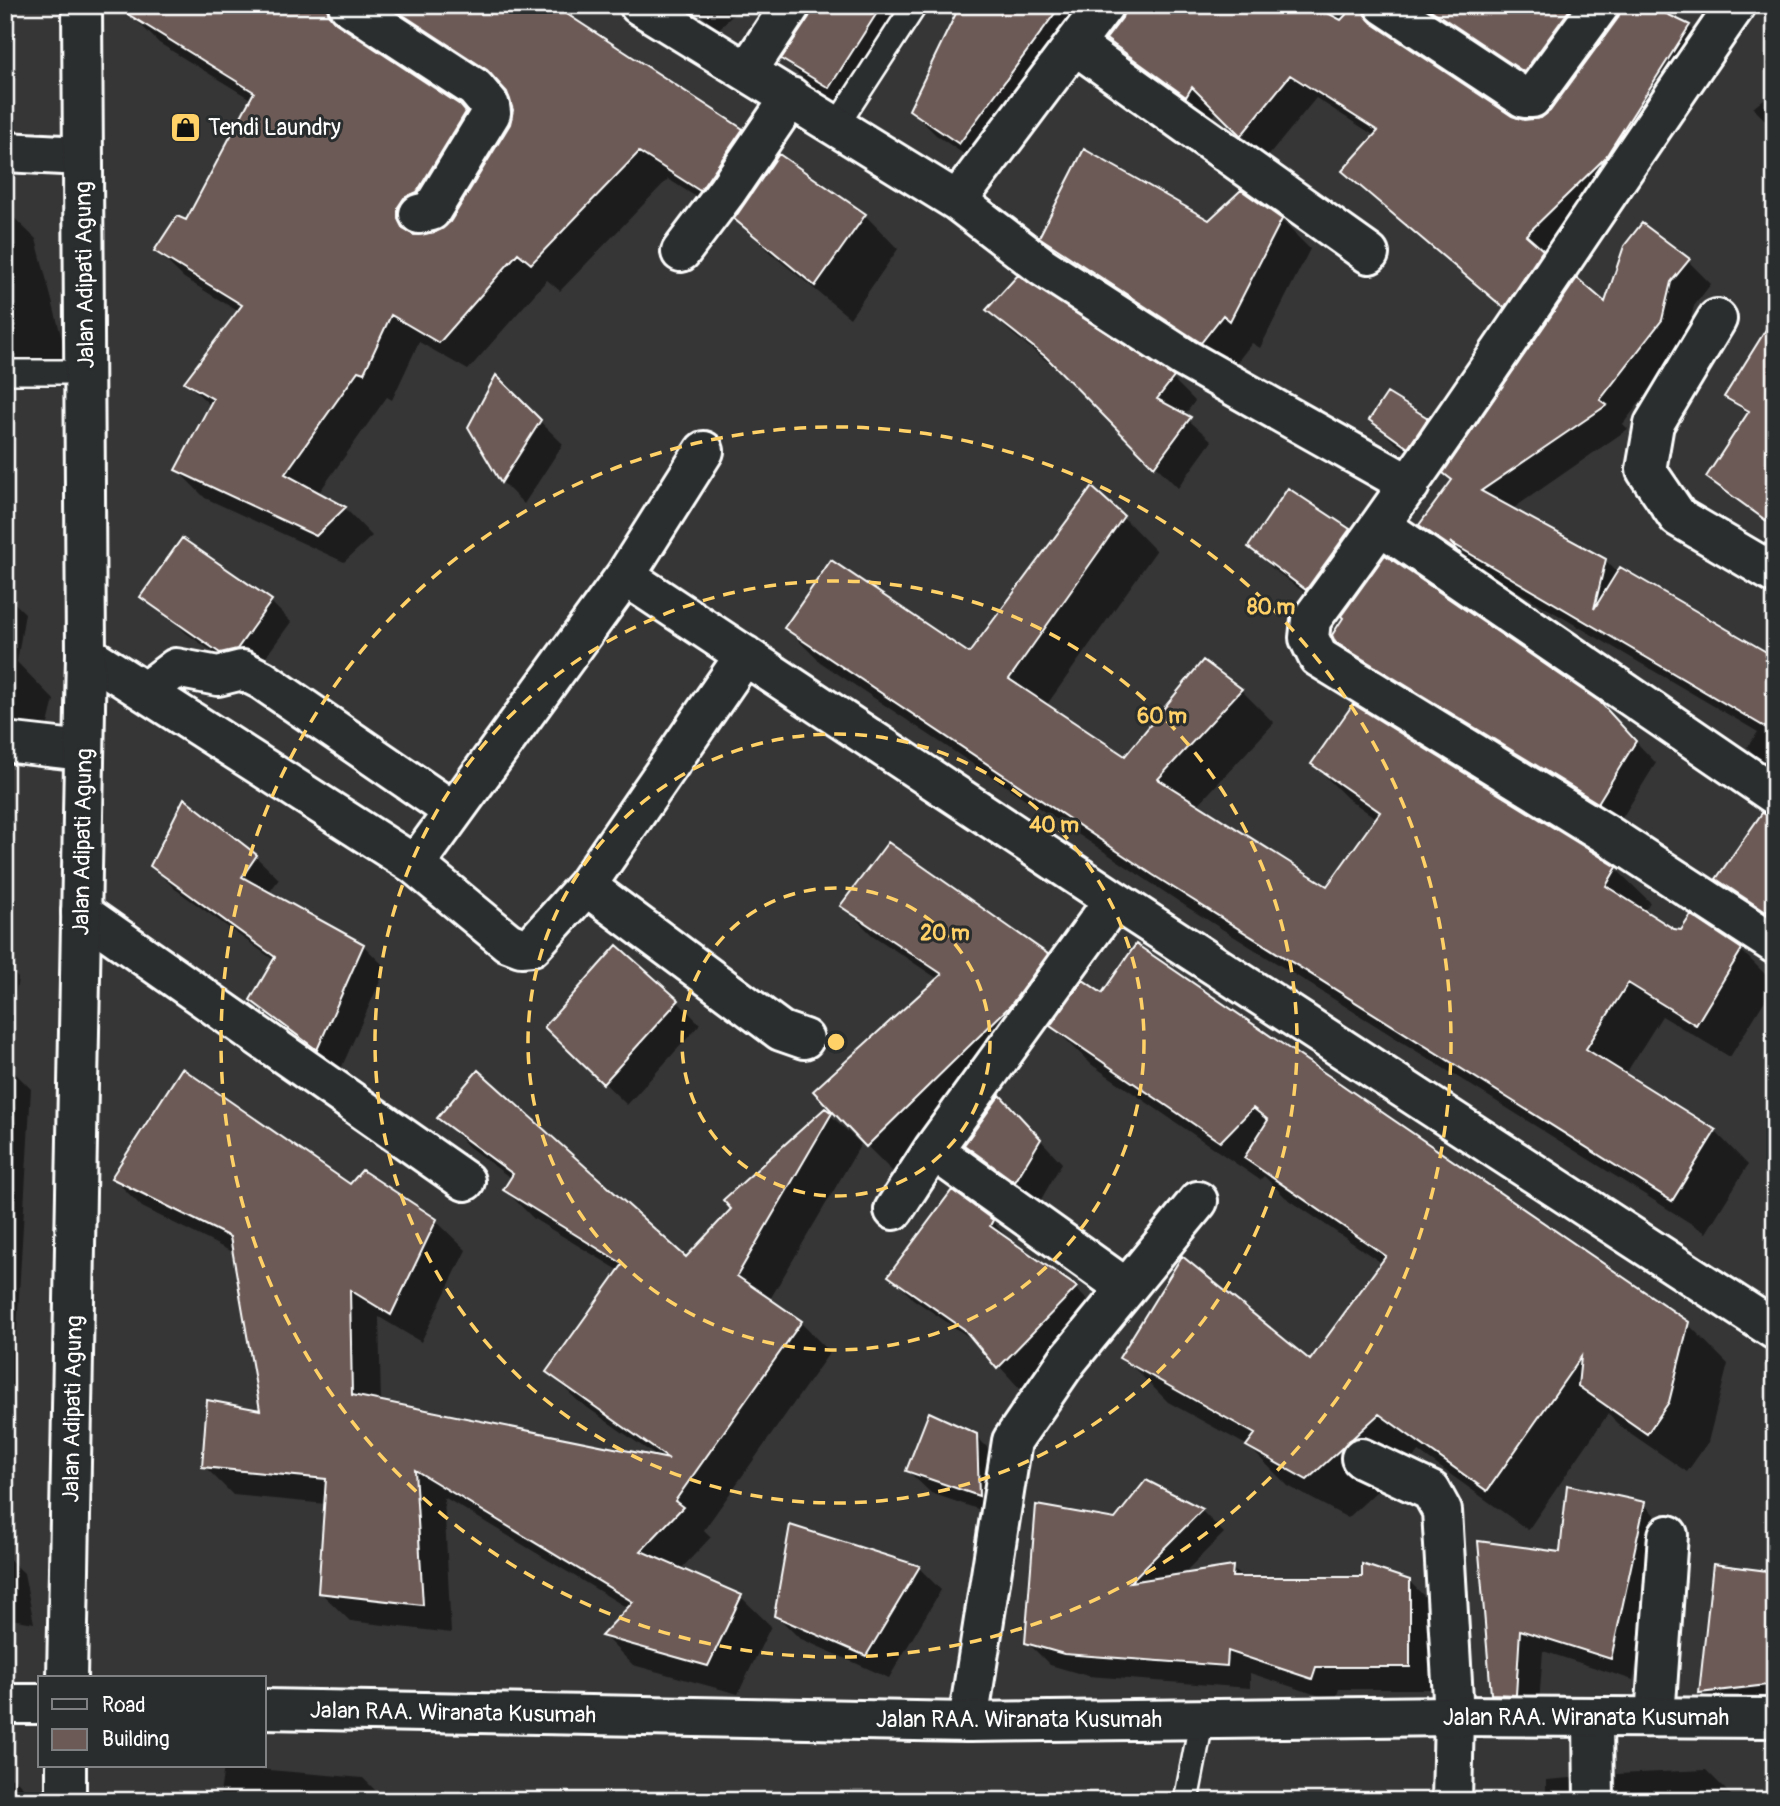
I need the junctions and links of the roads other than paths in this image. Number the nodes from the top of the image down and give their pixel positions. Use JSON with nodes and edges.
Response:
{"nodes":[{"id":1,"x":82,"y":5,"type":"edge"},
{"id":2,"x":348,"y":5,"type":"edge"},
{"id":3,"x":639,"y":5,"type":"edge"},
{"id":4,"x":791,"y":5,"type":"edge"},
{"id":5,"x":915,"y":5,"type":"edge"},
{"id":6,"x":1104,"y":5,"type":"edge"},
{"id":7,"x":1384,"y":5,"type":"edge"},
{"id":8,"x":1600,"y":5,"type":"edge"},
{"id":9,"x":1735,"y":5,"type":"edge"},
{"id":10,"x":1074,"y":45,"type":"junction"},
{"id":11,"x":748,"y":71,"type":"junction"},
{"id":12,"x":791,"y":97,"type":"junction"},
{"id":13,"x":837,"y":125,"type":"junction"},
{"id":14,"x":5,"y":152,"type":"edge"},
{"id":15,"x":82,"y":156,"type":"junction"},
{"id":16,"x":957,"y":201,"type":"junction"},
{"id":17,"x":412,"y":213,"type":"dead end"},
{"id":18,"x":681,"y":252,"type":"dead end"},
{"id":19,"x":1369,"y":254,"type":"dead end"},
{"id":20,"x":1717,"y":319,"type":"dead end"},
{"id":21,"x":5,"y":372,"type":"edge"},
{"id":22,"x":86,"y":372,"type":"junction"},
{"id":23,"x":704,"y":452,"type":"dead end"},
{"id":24,"x":1410,"y":485,"type":"junction"},
{"id":25,"x":1380,"y":525,"type":"junction"},
{"id":26,"x":1775,"y":573,"type":"edge"},
{"id":27,"x":625,"y":576,"type":"junction"},
{"id":28,"x":86,"y":654,"type":"junction"},
{"id":29,"x":745,"y":655,"type":"junction"},
{"id":30,"x":147,"y":690,"type":"junction"},
{"id":31,"x":5,"y":741,"type":"edge"},
{"id":32,"x":84,"y":751,"type":"junction"},
{"id":33,"x":1775,"y":795,"type":"edge"},
{"id":34,"x":453,"y":811,"type":"junction"},
{"id":35,"x":415,"y":865,"type":"junction"},
{"id":36,"x":586,"y":886,"type":"junction"},
{"id":37,"x":1114,"y":900,"type":"junction"},
{"id":38,"x":81,"y":912,"type":"junction"},
{"id":39,"x":1775,"y":944,"type":"edge"},
{"id":40,"x":804,"y":1039,"type":"dead end"},
{"id":41,"x":933,"y":1150,"type":"junction"},
{"id":42,"x":465,"y":1181,"type":"dead end"},
{"id":43,"x":1198,"y":1201,"type":"dead end"},
{"id":44,"x":894,"y":1210,"type":"dead end"},
{"id":45,"x":1126,"y":1288,"type":"junction"},
{"id":46,"x":1775,"y":1330,"type":"edge"},
{"id":47,"x":1361,"y":1458,"type":"dead end"},
{"id":48,"x":1668,"y":1535,"type":"dead end"},
{"id":49,"x":67,"y":1676,"type":"edge"},
{"id":50,"x":5,"y":1704,"type":"edge"},
{"id":51,"x":38,"y":1704,"type":"edge"},
{"id":52,"x":266,"y":1709,"type":"edge"},
{"id":53,"x":1454,"y":1716,"type":"junction"},
{"id":54,"x":1655,"y":1717,"type":"junction"},
{"id":55,"x":1202,"y":1718,"type":"junction"},
{"id":56,"x":1593,"y":1718,"type":"junction"},
{"id":57,"x":1775,"y":1718,"type":"edge"},
{"id":58,"x":968,"y":1722,"type":"junction"},
{"id":59,"x":66,"y":1768,"type":"edge"},
{"id":60,"x":66,"y":1801,"type":"edge"},
{"id":61,"x":1186,"y":1801,"type":"edge"},
{"id":62,"x":1452,"y":1801,"type":"edge"},
{"id":63,"x":1594,"y":1801,"type":"edge"}],
"edges":[{"from":1,"to":15,"type":"street","name":"Jalan Adipati Agung"},
{"from":2,"to":17,"type":"street"},
{"from":3,"to":11,"type":"street"},
{"from":4,"to":11,"type":"street"},
{"from":5,"to":13,"type":"lane"},
{"from":6,"to":10,"type":"street"},
{"from":7,"to":8,"type":"street"},
{"from":9,"to":24,"type":"street"},
{"from":10,"to":16,"type":"street"},
{"from":10,"to":19,"type":"street"},
{"from":11,"to":12,"type":"street"},
{"from":12,"to":13,"type":"street"},
{"from":12,"to":18,"type":"street"},
{"from":13,"to":16,"type":"street"},
{"from":14,"to":15,"type":"street"},
{"from":15,"to":22,"type":"street","name":"Jalan Adipati Agung"},
{"from":16,"to":24,"type":"street"},
{"from":20,"to":26,"type":"street"},
{"from":21,"to":22,"type":"lane"},
{"from":22,"to":28,"type":"street","name":"Jalan Adipati Agung"},
{"from":23,"to":27,"type":"street"},
{"from":24,"to":25,"type":"street"},
{"from":25,"to":33,"type":"street"},
{"from":25,"to":39,"type":"street"},
{"from":27,"to":29,"type":"street"},
{"from":27,"to":34,"type":"street"},
{"from":28,"to":30,"type":"street"},
{"from":28,"to":32,"type":"street","name":"Jalan Adipati Agung"},
{"from":29,"to":36,"type":"street"},
{"from":29,"to":37,"type":"street"},
{"from":30,"to":34,"type":"street"},
{"from":30,"to":35,"type":"street"},
{"from":31,"to":32,"type":"street"},
{"from":32,"to":38,"type":"street","name":"Jalan Adipati Agung"},
{"from":34,"to":35,"type":"street"},
{"from":35,"to":36,"type":"street"},
{"from":36,"to":40,"type":"street"},
{"from":37,"to":41,"type":"street"},
{"from":37,"to":46,"type":"street"},
{"from":38,"to":42,"type":"street"},
{"from":38,"to":49,"type":"street","name":"Jalan Adipati Agung"},
{"from":41,"to":44,"type":"street"},
{"from":41,"to":45,"type":"street"},
{"from":43,"to":45,"type":"street"},
{"from":45,"to":58,"type":"street"},
{"from":47,"to":53,"type":"street"},
{"from":48,"to":54,"type":"street"},
{"from":50,"to":51,"type":"street"},
{"from":52,"to":58,"type":"street","name":"Jalan RAA. Wiranata Kusumah"},
{"from":53,"to":55,"type":"street","name":"Jalan RAA. Wiranata Kusumah"},
{"from":53,"to":56,"type":"street","name":"Jalan RAA. Wiranata Kusumah"},
{"from":53,"to":62,"type":"street"},
{"from":54,"to":56,"type":"street","name":"Jalan RAA. Wiranata Kusumah"},
{"from":54,"to":57,"type":"street","name":"Jalan RAA. Wiranata Kusumah"},
{"from":55,"to":58,"type":"street","name":"Jalan RAA. Wiranata Kusumah"},
{"from":55,"to":61,"type":"lane"},
{"from":56,"to":63,"type":"street"},
{"from":59,"to":60,"type":"street"}]}
